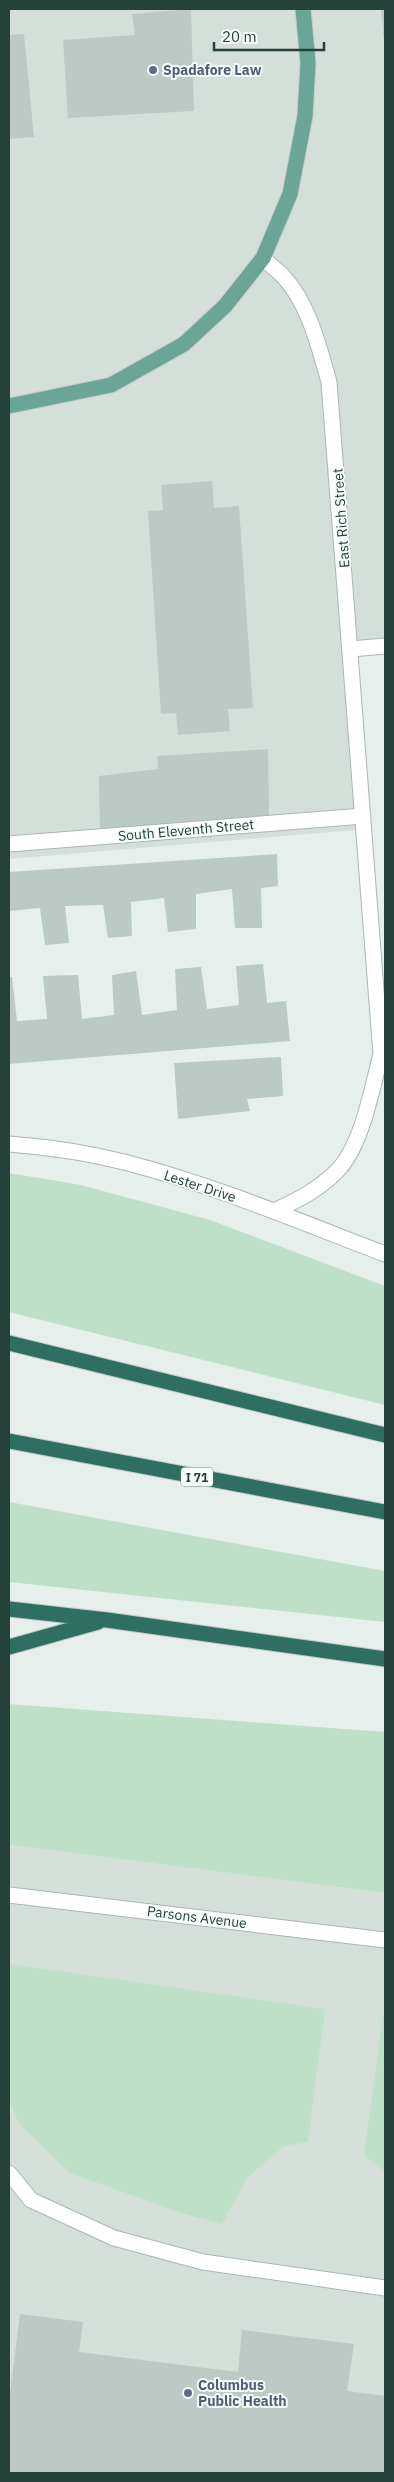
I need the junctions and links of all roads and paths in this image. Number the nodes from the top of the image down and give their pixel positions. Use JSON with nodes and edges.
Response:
{"nodes":[{"id":1,"x":303,"y":9,"type":"edge"},
{"id":2,"x":263,"y":258,"type":"junction"},
{"id":3,"x":9,"y":406,"type":"edge"},
{"id":4,"x":385,"y":646,"type":"edge"},
{"id":5,"x":351,"y":649,"type":"junction"},
{"id":6,"x":363,"y":816,"type":"junction"},
{"id":7,"x":9,"y":844,"type":"edge"},
{"id":8,"x":383,"y":1058,"type":"edge"},
{"id":9,"x":9,"y":1144,"type":"edge"},
{"id":10,"x":274,"y":1211,"type":"junction"},
{"id":11,"x":385,"y":1254,"type":"edge"},
{"id":12,"x":9,"y":1343,"type":"edge"},
{"id":13,"x":385,"y":1435,"type":"edge"},
{"id":14,"x":9,"y":1441,"type":"edge"},
{"id":15,"x":385,"y":1512,"type":"edge"},
{"id":16,"x":9,"y":1609,"type":"edge"},
{"id":17,"x":107,"y":1620,"type":"junction"},
{"id":18,"x":9,"y":1647,"type":"edge"},
{"id":19,"x":385,"y":1659,"type":"edge"},
{"id":20,"x":9,"y":1895,"type":"edge"},
{"id":21,"x":385,"y":1940,"type":"edge"},
{"id":22,"x":9,"y":2173,"type":"edge"},
{"id":23,"x":385,"y":2288,"type":"edge"}],
"edges":[{"from":1,"to":2,"type":"main road"},
{"from":2,"to":3,"type":"main road"},
{"from":2,"to":5,"type":"street","name":"East Rich Street"},
{"from":4,"to":5,"type":"street"},
{"from":5,"to":6,"type":"street","name":"East Rich Street"},
{"from":6,"to":7,"type":"street","name":"South Eleventh Street"},
{"from":6,"to":8,"type":"street","name":"East Rich Street"},
{"from":8,"to":10,"type":"street","name":"East Rich Street"},
{"from":9,"to":10,"type":"street","name":"Lester Drive"},
{"from":10,"to":11,"type":"street","name":"Lester Drive"},
{"from":12,"to":13,"type":"highway"},
{"from":14,"to":15,"type":"highway","name":"I 71","number":"I 71"},
{"from":16,"to":17,"type":"highway"},
{"from":17,"to":18,"type":"highway"},
{"from":17,"to":19,"type":"highway"},
{"from":20,"to":21,"type":"street","name":"Parsons Avenue"},
{"from":22,"to":23,"type":"street"}]}
